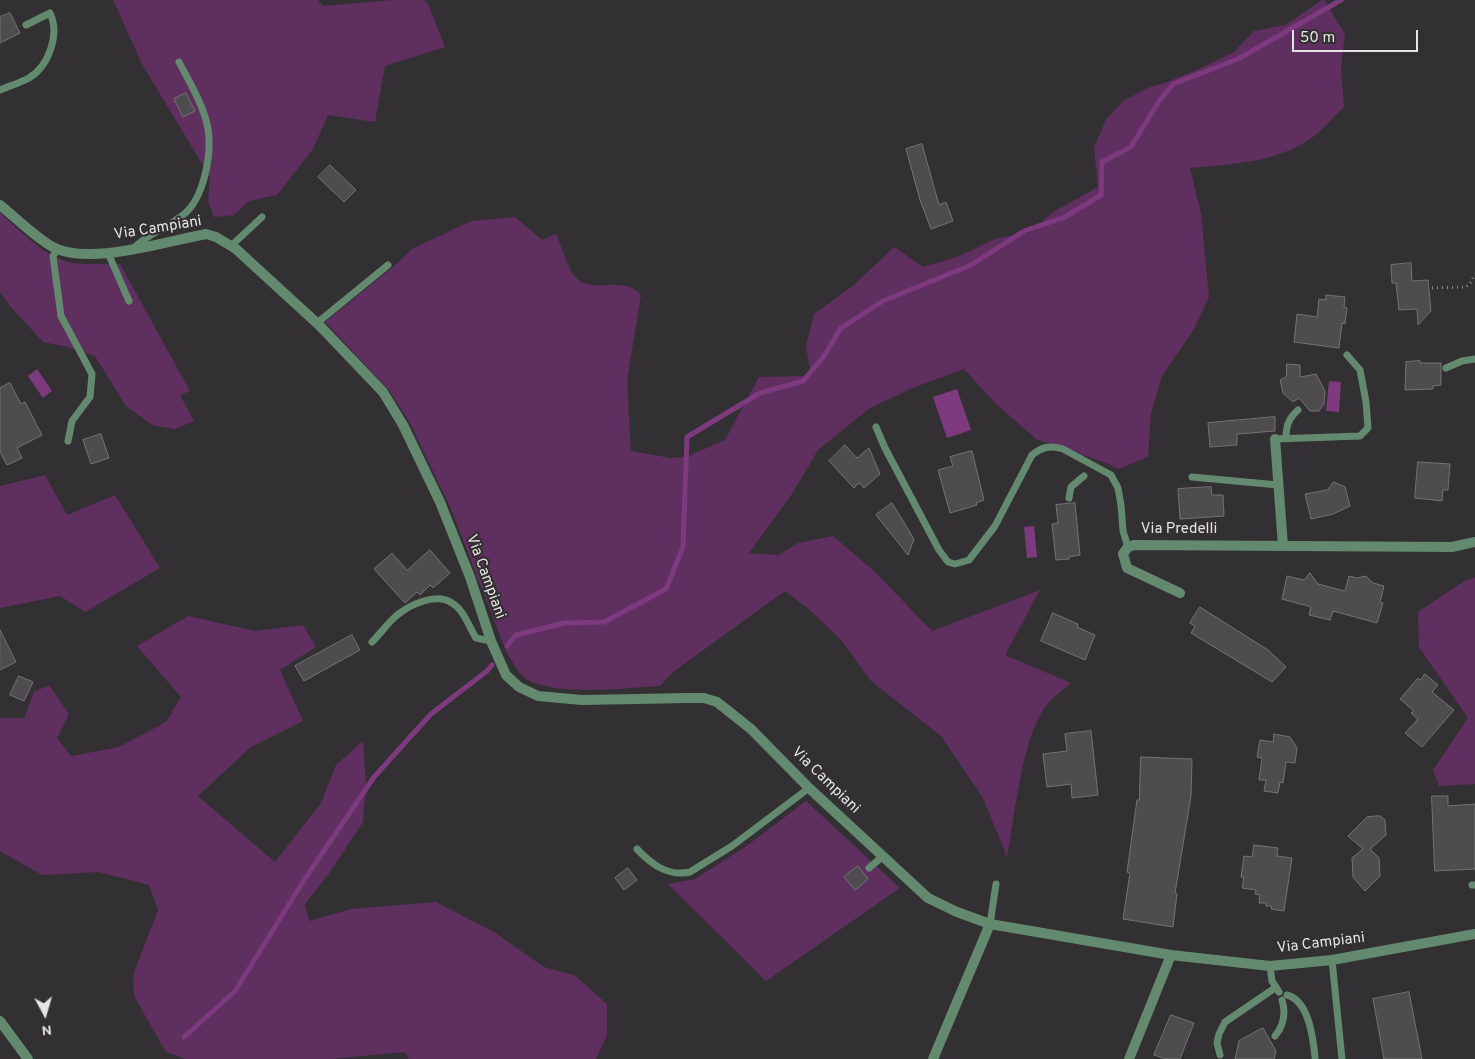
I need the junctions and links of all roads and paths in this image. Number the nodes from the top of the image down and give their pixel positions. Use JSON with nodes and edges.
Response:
{"nodes":[{"id":1,"x":26,"y":25,"type":"dead end"},
{"id":2,"x":179,"y":62,"type":"dead end"},
{"id":3,"x":0,"y":90,"type":"edge"},
{"id":4,"x":0,"y":205,"type":"edge"},
{"id":5,"x":262,"y":217,"type":"dead end"},
{"id":6,"x":231,"y":246,"type":"junction"},
{"id":7,"x":58,"y":249,"type":"junction"},
{"id":8,"x":133,"y":250,"type":"junction"},
{"id":9,"x":108,"y":253,"type":"junction"},
{"id":10,"x":388,"y":265,"type":"dead end"},
{"id":11,"x":1475,"y":274,"type":"edge"},
{"id":12,"x":1432,"y":288,"type":"dead end"},
{"id":13,"x":129,"y":301,"type":"dead end"},
{"id":14,"x":316,"y":322,"type":"junction"},
{"id":15,"x":1347,"y":355,"type":"dead end"},
{"id":16,"x":1475,"y":359,"type":"edge"},
{"id":17,"x":1446,"y":368,"type":"dead end"},
{"id":18,"x":1298,"y":410,"type":"dead end"},
{"id":19,"x":876,"y":427,"type":"dead end"},
{"id":20,"x":1280,"y":439,"type":"junction"},
{"id":21,"x":68,"y":441,"type":"dead end"},
{"id":22,"x":1096,"y":467,"type":"junction"},
{"id":23,"x":1192,"y":477,"type":"dead end"},
{"id":24,"x":1278,"y":485,"type":"junction"},
{"id":25,"x":1069,"y":498,"type":"dead end"},
{"id":26,"x":1475,"y":542,"type":"edge"},
{"id":27,"x":1283,"y":546,"type":"junction"},
{"id":28,"x":1128,"y":547,"type":"junction"},
{"id":29,"x":1180,"y":593,"type":"dead end"},
{"id":30,"x":491,"y":641,"type":"junction"},
{"id":31,"x":372,"y":642,"type":"dead end"},
{"id":32,"x":809,"y":788,"type":"junction"},
{"id":33,"x":637,"y":849,"type":"dead end"},
{"id":34,"x":883,"y":856,"type":"junction"},
{"id":35,"x":869,"y":868,"type":"dead end"},
{"id":36,"x":996,"y":884,"type":"dead end"},
{"id":37,"x":990,"y":924,"type":"junction"},
{"id":38,"x":1475,"y":934,"type":"edge"},
{"id":39,"x":1170,"y":955,"type":"junction"},
{"id":40,"x":1332,"y":960,"type":"junction"},
{"id":41,"x":1270,"y":966,"type":"junction"},
{"id":42,"x":1281,"y":994,"type":"junction"},
{"id":43,"x":0,"y":1021,"type":"edge"},
{"id":44,"x":1275,"y":1036,"type":"dead end"},
{"id":45,"x":1220,"y":1055,"type":"dead end"},
{"id":46,"x":1315,"y":1057,"type":"dead end"},
{"id":47,"x":28,"y":1059,"type":"edge"},
{"id":48,"x":932,"y":1059,"type":"edge"},
{"id":49,"x":1129,"y":1059,"type":"edge"},
{"id":50,"x":1342,"y":1059,"type":"edge"}],
"edges":[{"from":1,"to":3,"type":"lane"},
{"from":2,"to":8,"type":"lane"},
{"from":4,"to":7,"type":"street","name":"Via Campiani"},
{"from":5,"to":6,"type":"lane"},
{"from":6,"to":8,"type":"street","name":"Via Campiani"},
{"from":6,"to":14,"type":"street","name":"Via Campiani"},
{"from":7,"to":9,"type":"street","name":"Via Campiani"},
{"from":7,"to":21,"type":"lane"},
{"from":8,"to":9,"type":"street","name":"Via Campiani"},
{"from":9,"to":13,"type":"lane"},
{"from":10,"to":14,"type":"lane"},
{"from":11,"to":12,"type":"path"},
{"from":14,"to":30,"type":"street","name":"Via Campiani"},
{"from":15,"to":20,"type":"lane"},
{"from":16,"to":17,"type":"lane"},
{"from":18,"to":20,"type":"lane"},
{"from":19,"to":22,"type":"lane"},
{"from":20,"to":24,"type":"street"},
{"from":22,"to":25,"type":"lane"},
{"from":22,"to":28,"type":"lane"},
{"from":23,"to":24,"type":"lane"},
{"from":24,"to":27,"type":"street"},
{"from":26,"to":27,"type":"street","name":"Via Predelli"},
{"from":27,"to":28,"type":"street","name":"Via Predelli"},
{"from":28,"to":29,"type":"street","name":"Via Predelli"},
{"from":30,"to":31,"type":"lane"},
{"from":30,"to":32,"type":"street","name":"Via Campiani"},
{"from":32,"to":33,"type":"lane"},
{"from":32,"to":34,"type":"street","name":"Via Campiani"},
{"from":34,"to":35,"type":"lane"},
{"from":34,"to":37,"type":"street","name":"Via Campiani"},
{"from":36,"to":37,"type":"lane"},
{"from":37,"to":39,"type":"street","name":"Via Campiani"},
{"from":37,"to":48,"type":"street"},
{"from":38,"to":40,"type":"street","name":"Via Campiani"},
{"from":39,"to":41,"type":"street","name":"Via Campiani"},
{"from":39,"to":49,"type":"street"},
{"from":40,"to":41,"type":"street","name":"Via Campiani"},
{"from":40,"to":50,"type":"lane"},
{"from":41,"to":42,"type":"lane"},
{"from":42,"to":44,"type":"lane"},
{"from":42,"to":45,"type":"lane"},
{"from":42,"to":46,"type":"lane"},
{"from":43,"to":47,"type":"street"}]}
